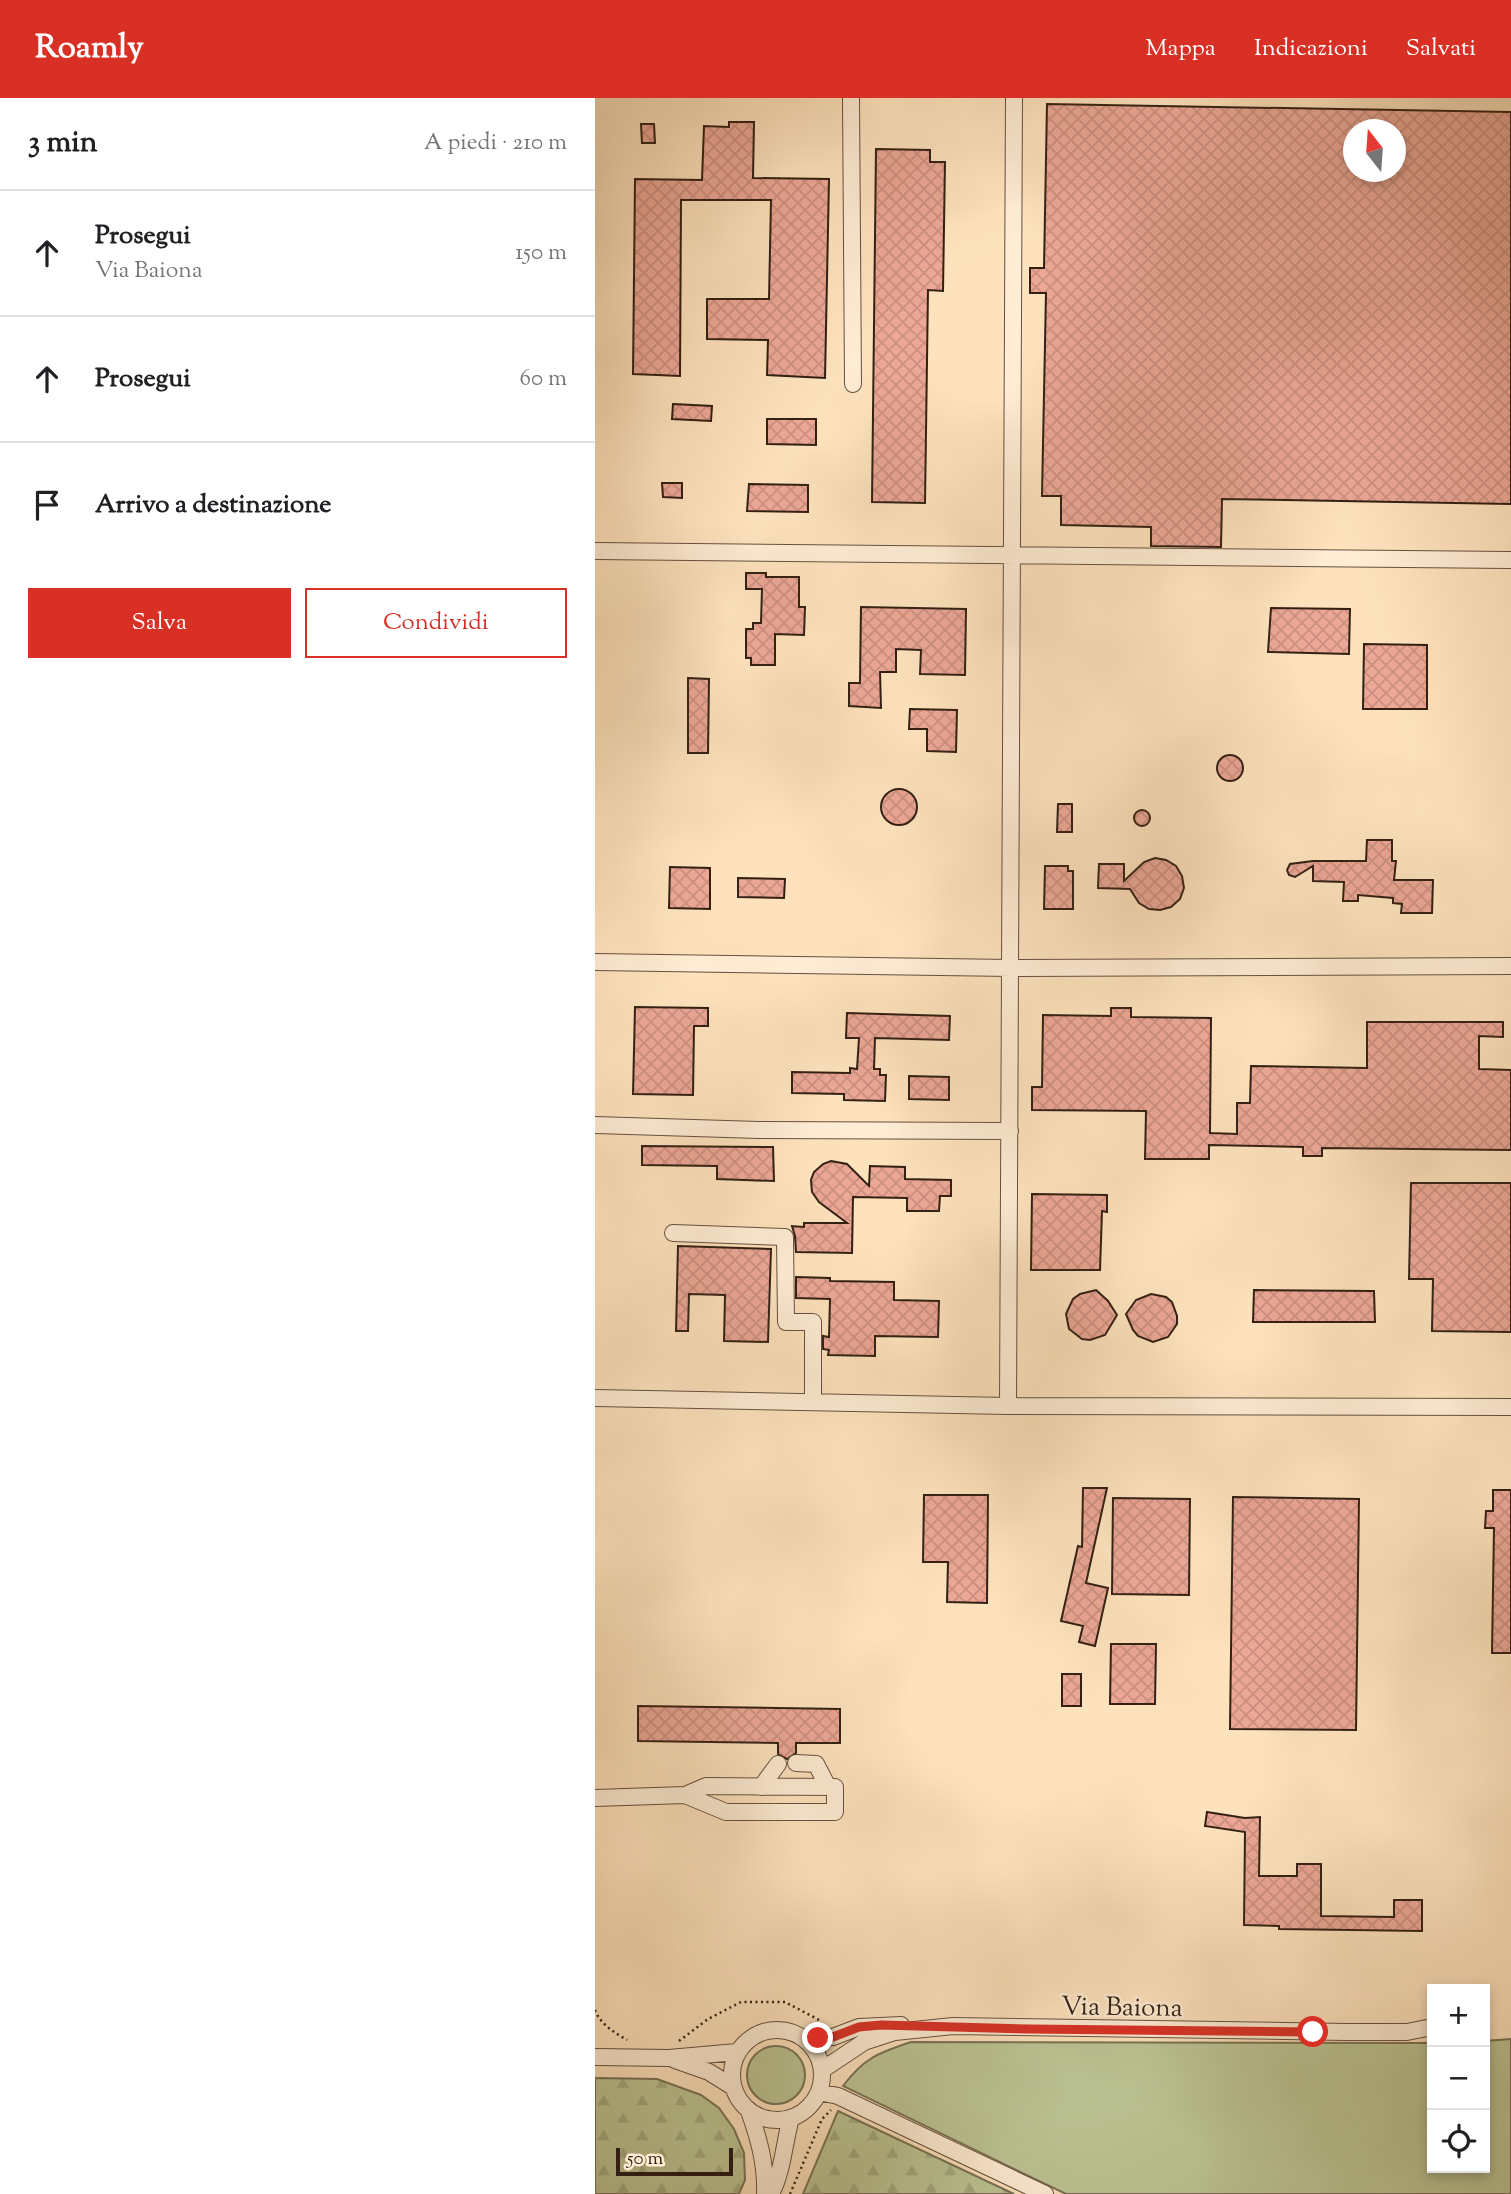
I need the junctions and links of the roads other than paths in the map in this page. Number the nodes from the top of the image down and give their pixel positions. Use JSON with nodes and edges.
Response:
{"nodes":[{"id":1,"x":851,"y":98,"type":"edge"},
{"id":2,"x":1014,"y":98,"type":"edge"},
{"id":3,"x":853,"y":384,"type":"dead end"},
{"id":4,"x":595,"y":551,"type":"edge"},
{"id":5,"x":1013,"y":555,"type":"junction"},
{"id":6,"x":1511,"y":560,"type":"edge"},
{"id":7,"x":595,"y":962,"type":"edge"},
{"id":8,"x":1511,"y":966,"type":"edge"},
{"id":9,"x":1011,"y":968,"type":"junction"},
{"id":10,"x":595,"y":1125,"type":"edge"},
{"id":11,"x":1010,"y":1131,"type":"junction"},
{"id":12,"x":673,"y":1233,"type":"dead end"},
{"id":13,"x":595,"y":1398,"type":"edge"},
{"id":14,"x":813,"y":1402,"type":"junction"},
{"id":15,"x":1008,"y":1406,"type":"junction"},
{"id":16,"x":1511,"y":1407,"type":"edge"},
{"id":17,"x":796,"y":1763,"type":"dead end"},
{"id":18,"x":778,"y":1764,"type":"dead end"},
{"id":19,"x":761,"y":1787,"type":"junction"},
{"id":20,"x":828,"y":1787,"type":"junction"},
{"id":21,"x":685,"y":1796,"type":"junction"},
{"id":22,"x":595,"y":1798,"type":"edge"},
{"id":23,"x":953,"y":2026,"type":"junction"},
{"id":24,"x":1427,"y":2028,"type":"edge"},
{"id":25,"x":803,"y":2038,"type":"junction"},
{"id":26,"x":668,"y":2050,"type":"junction"},
{"id":27,"x":737,"y":2052,"type":"junction"},
{"id":28,"x":595,"y":2056,"type":"edge"},
{"id":29,"x":822,"y":2070,"type":"junction"},
{"id":30,"x":733,"y":2087,"type":"junction"},
{"id":31,"x":819,"y":2092,"type":"junction"},
{"id":32,"x":749,"y":2111,"type":"junction"},
{"id":33,"x":791,"y":2118,"type":"junction"},
{"id":34,"x":765,"y":2194,"type":"edge"},
{"id":35,"x":772,"y":2194,"type":"edge"},
{"id":36,"x":1045,"y":2194,"type":"edge"}],
"edges":[{"from":1,"to":3,"type":"street"},
{"from":2,"to":5,"type":"street"},
{"from":4,"to":5,"type":"street"},
{"from":5,"to":6,"type":"street"},
{"from":5,"to":9,"type":"street"},
{"from":7,"to":9,"type":"street"},
{"from":8,"to":9,"type":"street"},
{"from":9,"to":11,"type":"street"},
{"from":10,"to":11,"type":"street"},
{"from":11,"to":15,"type":"street"},
{"from":12,"to":14,"type":"street"},
{"from":13,"to":14,"type":"street"},
{"from":14,"to":15,"type":"street"},
{"from":15,"to":16,"type":"street"},
{"from":17,"to":20,"type":"street"},
{"from":18,"to":19,"type":"street"},
{"from":19,"to":20,"type":"street"},
{"from":19,"to":21,"type":"street"},
{"from":20,"to":21,"type":"street"},
{"from":21,"to":22,"type":"street"},
{"from":23,"to":24,"type":"street","name":"Via Baiona"},
{"from":23,"to":25,"type":"street"},
{"from":23,"to":29,"type":"street","name":"Via Baiona"},
{"from":25,"to":27,"type":"street"},
{"from":25,"to":29,"type":"street"},
{"from":26,"to":27,"type":"street"},
{"from":26,"to":28,"type":"street"},
{"from":26,"to":30,"type":"street"},
{"from":27,"to":30,"type":"street"},
{"from":29,"to":31,"type":"street"},
{"from":30,"to":32,"type":"street"},
{"from":31,"to":33,"type":"street"},
{"from":31,"to":36,"type":"street"},
{"from":32,"to":33,"type":"street"},
{"from":32,"to":34,"type":"street"},
{"from":33,"to":35,"type":"street"}]}
